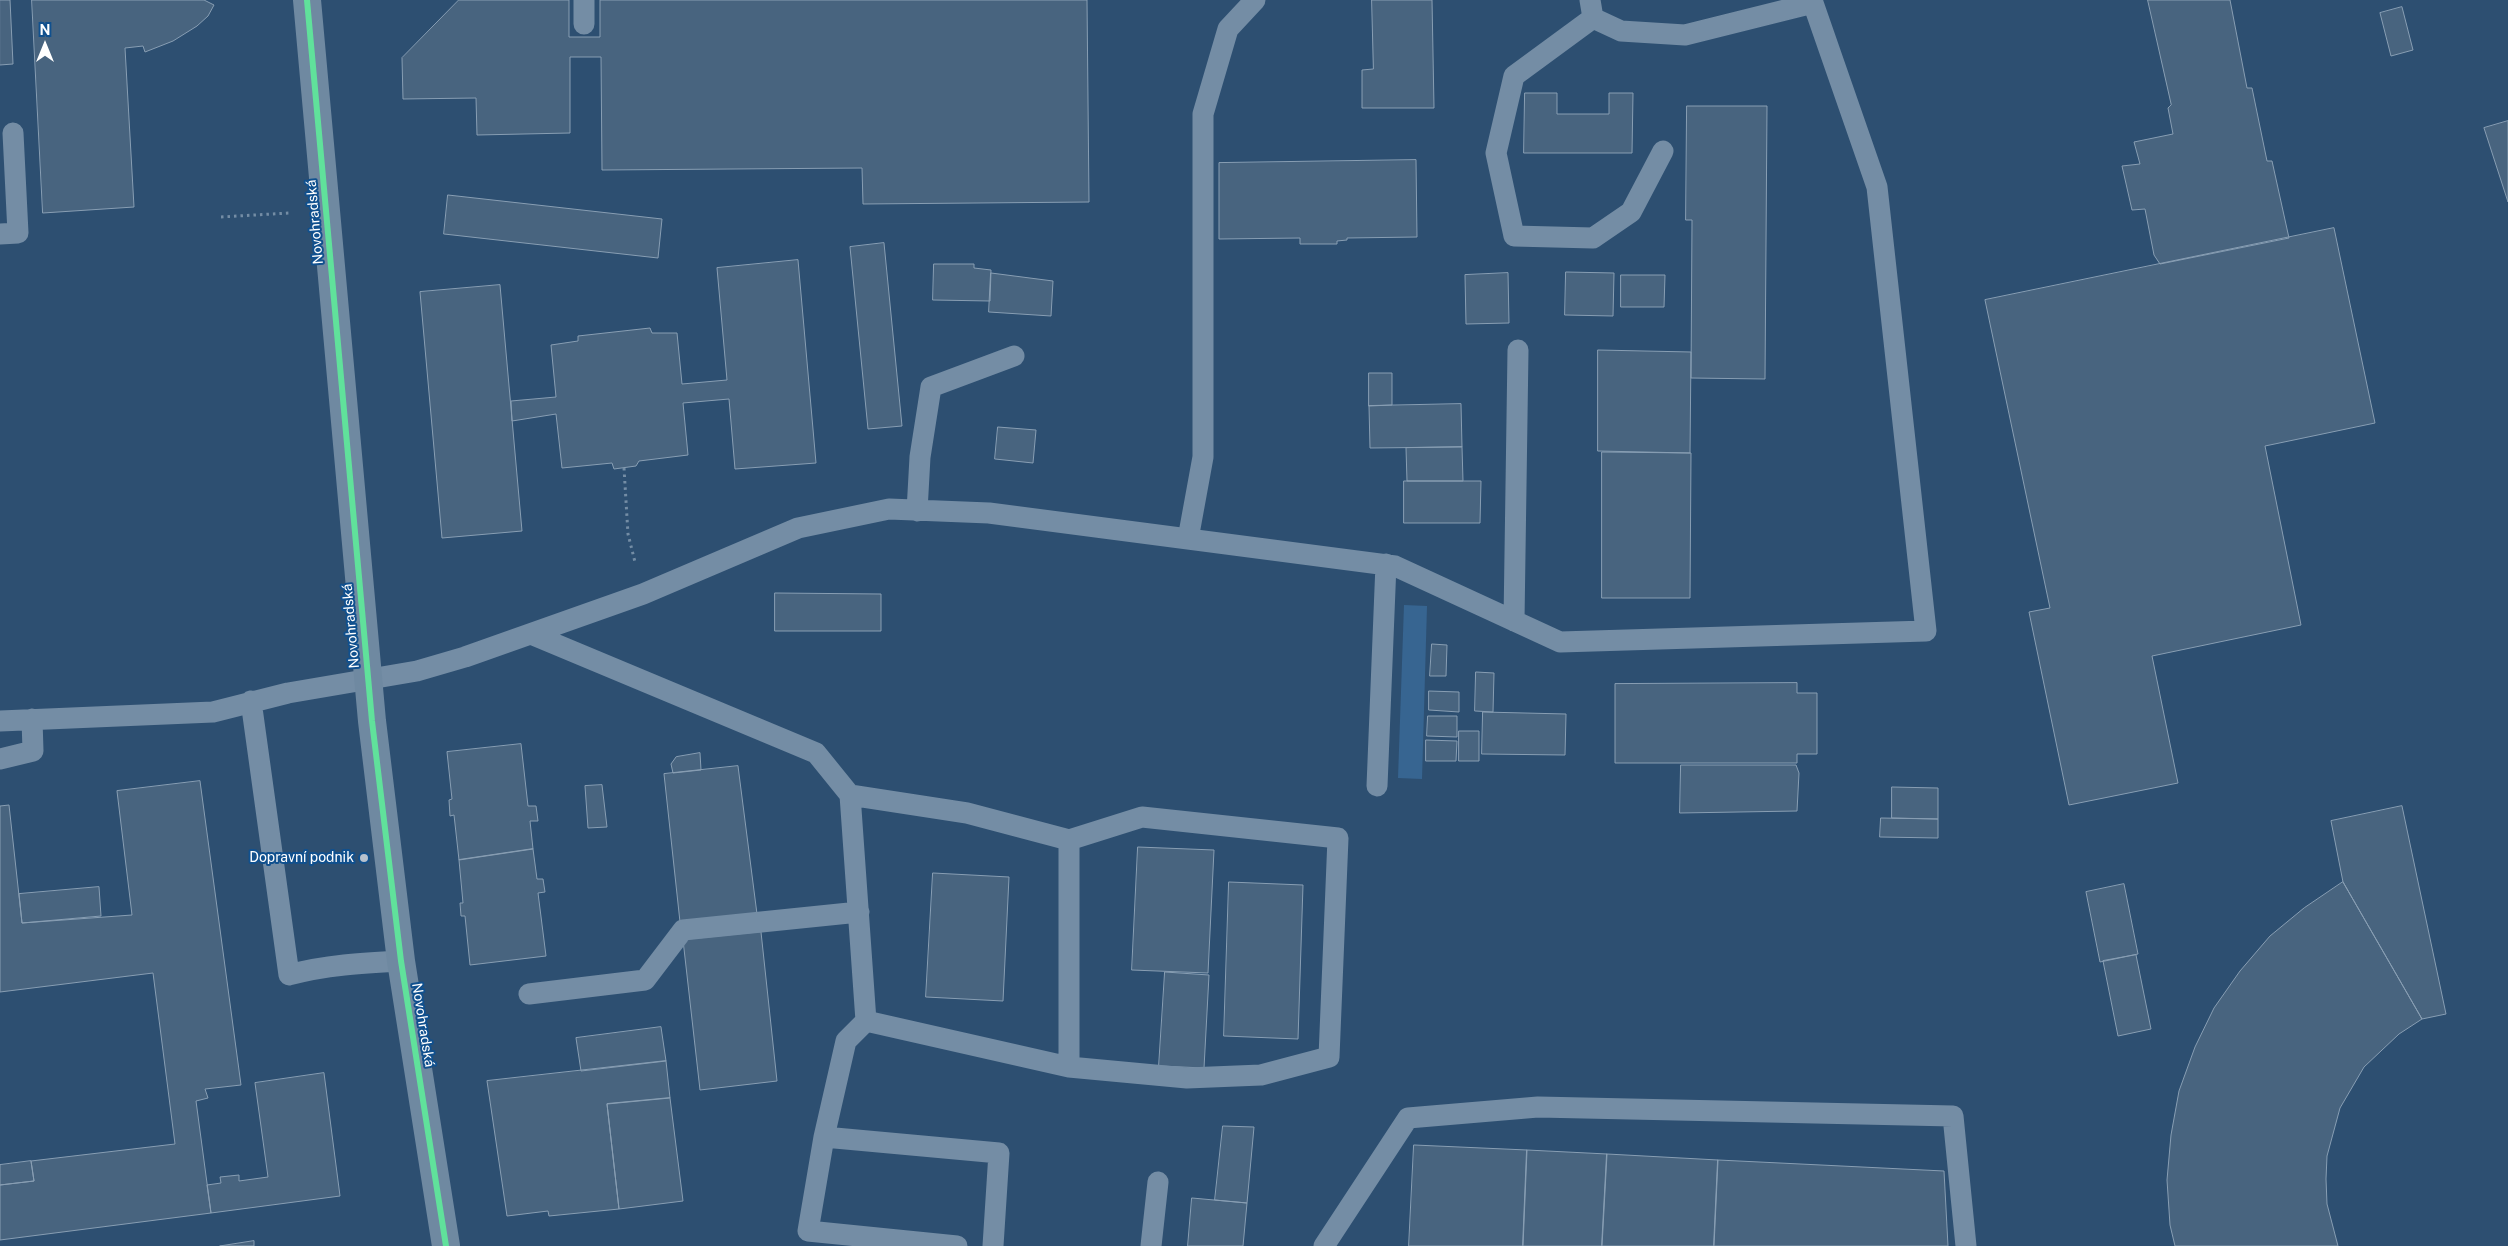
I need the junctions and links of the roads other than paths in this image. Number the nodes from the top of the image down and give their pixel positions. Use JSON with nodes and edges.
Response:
{"nodes":[{"id":1,"x":307,"y":0,"type":"edge"},
{"id":2,"x":584,"y":0,"type":"edge"},
{"id":3,"x":1255,"y":0,"type":"edge"},
{"id":4,"x":1813,"y":2,"type":"edge"},
{"id":5,"x":1592,"y":9,"type":"edge"},
{"id":6,"x":584,"y":24,"type":"dead end"},
{"id":7,"x":13,"y":133,"type":"dead end"},
{"id":8,"x":1663,"y":151,"type":"dead end"},
{"id":9,"x":0,"y":234,"type":"edge"},
{"id":10,"x":1518,"y":350,"type":"dead end"},
{"id":11,"x":1014,"y":356,"type":"dead end"},
{"id":12,"x":917,"y":510,"type":"junction"},
{"id":13,"x":1188,"y":539,"type":"junction"},
{"id":14,"x":1386,"y":564,"type":"junction"},
{"id":15,"x":1514,"y":621,"type":"junction"},
{"id":16,"x":531,"y":634,"type":"junction"},
{"id":17,"x":369,"y":680,"type":"junction"},
{"id":18,"x":251,"y":701,"type":"junction"},
{"id":19,"x":32,"y":719,"type":"junction"},
{"id":20,"x":0,"y":721,"type":"edge"},
{"id":21,"x":0,"y":759,"type":"edge"},
{"id":22,"x":1377,"y":786,"type":"dead end"},
{"id":23,"x":850,"y":795,"type":"junction"},
{"id":24,"x":1069,"y":840,"type":"junction"},
{"id":25,"x":858,"y":912,"type":"junction"},
{"id":26,"x":401,"y":960,"type":"junction"},
{"id":27,"x":529,"y":994,"type":"dead end"},
{"id":28,"x":866,"y":1020,"type":"junction"},
{"id":29,"x":1069,"y":1067,"type":"junction"},
{"id":30,"x":824,"y":1137,"type":"junction"},
{"id":31,"x":1158,"y":1182,"type":"dead end"},
{"id":32,"x":446,"y":1246,"type":"edge"},
{"id":33,"x":958,"y":1246,"type":"edge"},
{"id":34,"x":993,"y":1246,"type":"edge"},
{"id":35,"x":1151,"y":1246,"type":"edge"},
{"id":36,"x":1324,"y":1246,"type":"edge"},
{"id":37,"x":1966,"y":1246,"type":"edge"}],
"edges":[{"from":1,"to":17,"type":"main road","name":"Novohradská"},
{"from":2,"to":6,"type":"lane"},
{"from":3,"to":13,"type":"lane"},
{"from":4,"to":5,"type":"lane"},
{"from":4,"to":15,"type":"lane"},
{"from":5,"to":8,"type":"lane"},
{"from":7,"to":9,"type":"lane"},
{"from":10,"to":15,"type":"lane"},
{"from":11,"to":12,"type":"lane"},
{"from":12,"to":13,"type":"lane"},
{"from":12,"to":16,"type":"lane"},
{"from":13,"to":14,"type":"lane"},
{"from":14,"to":15,"type":"lane"},
{"from":14,"to":22,"type":"lane"},
{"from":16,"to":17,"type":"lane"},
{"from":16,"to":23,"type":"lane"},
{"from":17,"to":18,"type":"lane"},
{"from":17,"to":26,"type":"main road","name":"Novohradská"},
{"from":18,"to":19,"type":"lane"},
{"from":18,"to":26,"type":"lane"},
{"from":19,"to":20,"type":"lane"},
{"from":19,"to":21,"type":"lane"},
{"from":23,"to":24,"type":"lane"},
{"from":23,"to":25,"type":"lane"},
{"from":24,"to":29,"type":"lane"},
{"from":24,"to":29,"type":"lane"},
{"from":25,"to":27,"type":"lane"},
{"from":25,"to":28,"type":"lane"},
{"from":26,"to":32,"type":"main road","name":"Novohradská"},
{"from":28,"to":29,"type":"lane"},
{"from":28,"to":30,"type":"lane"},
{"from":30,"to":33,"type":"lane"},
{"from":30,"to":34,"type":"lane"},
{"from":31,"to":35,"type":"lane"},
{"from":36,"to":37,"type":"lane"}]}
